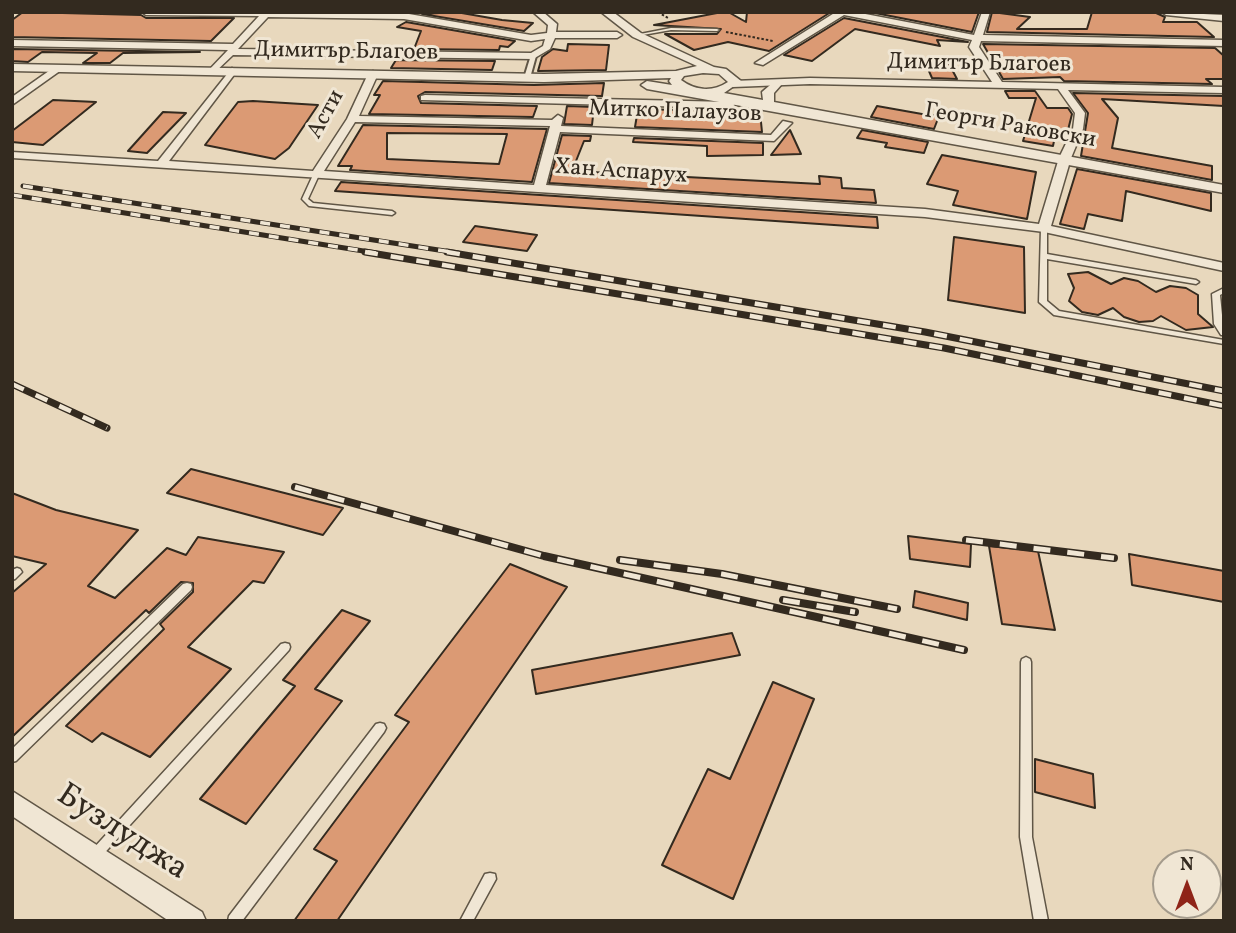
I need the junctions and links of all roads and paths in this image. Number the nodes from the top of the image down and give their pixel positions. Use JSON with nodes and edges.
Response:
{"nodes":[{"id":1,"x":146,"y":12,"type":"edge"},
{"id":2,"x":537,"y":12,"type":"edge"},
{"id":3,"x":606,"y":12,"type":"edge"},
{"id":4,"x":842,"y":12,"type":"edge"},
{"id":5,"x":986,"y":12,"type":"edge"},
{"id":6,"x":1166,"y":12,"type":"edge"},
{"id":7,"x":266,"y":14,"type":"junction"},
{"id":8,"x":405,"y":14,"type":"edge"},
{"id":9,"x":1206,"y":15,"type":"edge"},
{"id":10,"x":1224,"y":18,"type":"edge"},
{"id":11,"x":717,"y":30,"type":"joint"},
{"id":12,"x":551,"y":35,"type":"junction"},
{"id":13,"x":617,"y":35,"type":"dead end"},
{"id":14,"x":637,"y":35,"type":"junction"},
{"id":15,"x":1224,"y":37,"type":"edge"},
{"id":16,"x":975,"y":38,"type":"junction"},
{"id":17,"x":12,"y":43,"type":"edge"},
{"id":18,"x":1224,"y":43,"type":"edge"},
{"id":19,"x":790,"y":45,"type":"junction"},
{"id":20,"x":233,"y":49,"type":"junction"},
{"id":21,"x":533,"y":56,"type":"junction"},
{"id":22,"x":661,"y":62,"type":"junction"},
{"id":23,"x":760,"y":63,"type":"dead end"},
{"id":24,"x":12,"y":67,"type":"edge"},
{"id":25,"x":59,"y":68,"type":"junction"},
{"id":26,"x":213,"y":71,"type":"junction"},
{"id":27,"x":232,"y":71,"type":"junction"},
{"id":28,"x":719,"y":71,"type":"junction"},
{"id":29,"x":680,"y":73,"type":"junction"},
{"id":30,"x":373,"y":74,"type":"junction"},
{"id":31,"x":637,"y":74,"type":"junction"},
{"id":32,"x":527,"y":78,"type":"junction"},
{"id":33,"x":544,"y":78,"type":"junction"},
{"id":34,"x":810,"y":81,"type":"junction"},
{"id":35,"x":776,"y":84,"type":"junction"},
{"id":36,"x":733,"y":85,"type":"junction"},
{"id":37,"x":1000,"y":86,"type":"junction"},
{"id":38,"x":1061,"y":87,"type":"junction"},
{"id":39,"x":1224,"y":90,"type":"edge"},
{"id":40,"x":695,"y":91,"type":"junction"},
{"id":41,"x":425,"y":98,"type":"dead end"},
{"id":42,"x":769,"y":100,"type":"junction"},
{"id":43,"x":12,"y":102,"type":"edge"},
{"id":44,"x":562,"y":102,"type":"junction"},
{"id":45,"x":632,"y":104,"type":"junction"},
{"id":46,"x":730,"y":105,"type":"dead end"},
{"id":47,"x":787,"y":115,"type":"junction"},
{"id":48,"x":352,"y":119,"type":"junction"},
{"id":49,"x":556,"y":126,"type":"junction"},
{"id":50,"x":630,"y":132,"type":"junction"},
{"id":51,"x":12,"y":155,"type":"edge"},
{"id":52,"x":1065,"y":158,"type":"junction"},
{"id":53,"x":162,"y":163,"type":"junction"},
{"id":54,"x":316,"y":175,"type":"junction"},
{"id":55,"x":540,"y":189,"type":"junction"},
{"id":56,"x":1224,"y":189,"type":"edge"},
{"id":57,"x":392,"y":213,"type":"dead end"},
{"id":58,"x":1044,"y":228,"type":"junction"},
{"id":59,"x":1044,"y":256,"type":"junction"},
{"id":60,"x":1224,"y":267,"type":"edge"},
{"id":61,"x":1196,"y":282,"type":"dead end"},
{"id":62,"x":1224,"y":290,"type":"edge"},
{"id":63,"x":1224,"y":333,"type":"edge"},
{"id":64,"x":1224,"y":342,"type":"edge"},
{"id":65,"x":187,"y":587,"type":"dead end"},
{"id":66,"x":285,"y":647,"type":"dead end"},
{"id":67,"x":1026,"y":662,"type":"dead end"},
{"id":68,"x":380,"y":728,"type":"dead end"},
{"id":69,"x":12,"y":757,"type":"edge"},
{"id":70,"x":12,"y":802,"type":"edge"},
{"id":71,"x":93,"y":857,"type":"junction"},
{"id":72,"x":490,"y":879,"type":"dead end"},
{"id":73,"x":193,"y":921,"type":"edge"},
{"id":74,"x":234,"y":921,"type":"edge"},
{"id":75,"x":466,"y":921,"type":"edge"},
{"id":76,"x":1041,"y":921,"type":"edge"}],
"edges":[{"from":1,"to":7,"type":"street"},
{"from":2,"to":12,"type":"street"},
{"from":3,"to":14,"type":"street"},
{"from":4,"to":16,"type":"street"},
{"from":4,"to":19,"type":"street"},
{"from":5,"to":16,"type":"street"},
{"from":6,"to":9,"type":"street"},
{"from":7,"to":8,"type":"street"},
{"from":7,"to":20,"type":"street"},
{"from":8,"to":12,"type":"street"},
{"from":9,"to":10,"type":"street"},
{"from":9,"to":15,"type":"street"},
{"from":11,"to":14,"type":"lane"},
{"from":11,"to":19,"type":"path"},
{"from":12,"to":13,"type":"street"},
{"from":12,"to":21,"type":"street"},
{"from":14,"to":22,"type":"street"},
{"from":14,"to":28,"type":"street"},
{"from":16,"to":18,"type":"street"},
{"from":16,"to":37,"type":"street"},
{"from":17,"to":20,"type":"street"},
{"from":19,"to":23,"type":"street"},
{"from":20,"to":21,"type":"street"},
{"from":20,"to":26,"type":"street"},
{"from":21,"to":32,"type":"street"},
{"from":22,"to":29,"type":"street"},
{"from":22,"to":31,"type":"street"},
{"from":24,"to":25,"type":"street","name":"Димитър Благоев"},
{"from":25,"to":26,"type":"street","name":"Димитър Благоев"},
{"from":25,"to":43,"type":"street"},
{"from":26,"to":27,"type":"street","name":"Димитър Благоев"},
{"from":27,"to":30,"type":"street","name":"Димитър Благоев"},
{"from":27,"to":53,"type":"street"},
{"from":28,"to":29,"type":"street","name":"Димитър Благоев"},
{"from":28,"to":34,"type":"street"},
{"from":28,"to":36,"type":"street"},
{"from":29,"to":31,"type":"street","name":"Димитър Благоев"},
{"from":29,"to":40,"type":"street"},
{"from":30,"to":32,"type":"street","name":"Димитър Благоев"},
{"from":30,"to":48,"type":"street","name":"Асти"},
{"from":31,"to":33,"type":"street","name":"Димитър Благоев"},
{"from":32,"to":33,"type":"street","name":"Димитър Благоев"},
{"from":33,"to":40,"type":"street"},
{"from":34,"to":35,"type":"street","name":"Димитър Благоев"},
{"from":34,"to":37,"type":"street","name":"Димитър Благоев"},
{"from":35,"to":36,"type":"street","name":"Димитър Благоев"},
{"from":35,"to":42,"type":"street"},
{"from":36,"to":40,"type":"street"},
{"from":36,"to":42,"type":"street","name":"Георги Раковски"},
{"from":37,"to":38,"type":"street","name":"Димитър Благоев"},
{"from":38,"to":39,"type":"street","name":"Димитър Благоев"},
{"from":38,"to":52,"type":"street"},
{"from":40,"to":47,"type":"street","name":"Георги Раковски"},
{"from":41,"to":44,"type":"street"},
{"from":42,"to":47,"type":"street","name":"Георги Раковски"},
{"from":44,"to":45,"type":"street"},
{"from":44,"to":49,"type":"street"},
{"from":45,"to":46,"type":"street"},
{"from":45,"to":50,"type":"street"},
{"from":47,"to":50,"type":"street","name":"Митко Палаузов"},
{"from":47,"to":52,"type":"street","name":"Георги Раковски"},
{"from":48,"to":49,"type":"street","name":"Митко Палаузов"},
{"from":48,"to":54,"type":"street","name":"Асти"},
{"from":49,"to":50,"type":"street","name":"Митко Палаузов"},
{"from":49,"to":55,"type":"street"},
{"from":51,"to":53,"type":"street","name":"Хан Аспарух"},
{"from":52,"to":56,"type":"street","name":"Георги Раковски"},
{"from":52,"to":58,"type":"street"},
{"from":53,"to":54,"type":"street","name":"Хан Аспарух"},
{"from":54,"to":55,"type":"street","name":"Хан Аспарух"},
{"from":54,"to":57,"type":"lane"},
{"from":55,"to":58,"type":"street","name":"Хан Аспарух"},
{"from":58,"to":59,"type":"lane"},
{"from":58,"to":60,"type":"street","name":"Хан Аспарух"},
{"from":59,"to":61,"type":"lane"},
{"from":59,"to":64,"type":"lane"},
{"from":62,"to":63,"type":"lane"},
{"from":65,"to":69,"type":"lane"},
{"from":66,"to":71,"type":"lane"},
{"from":67,"to":76,"type":"lane"},
{"from":68,"to":74,"type":"lane"},
{"from":70,"to":71,"type":"street","name":"Бузлуджа"},
{"from":71,"to":73,"type":"street","name":"Бузлуджа"},
{"from":72,"to":75,"type":"lane"}]}
